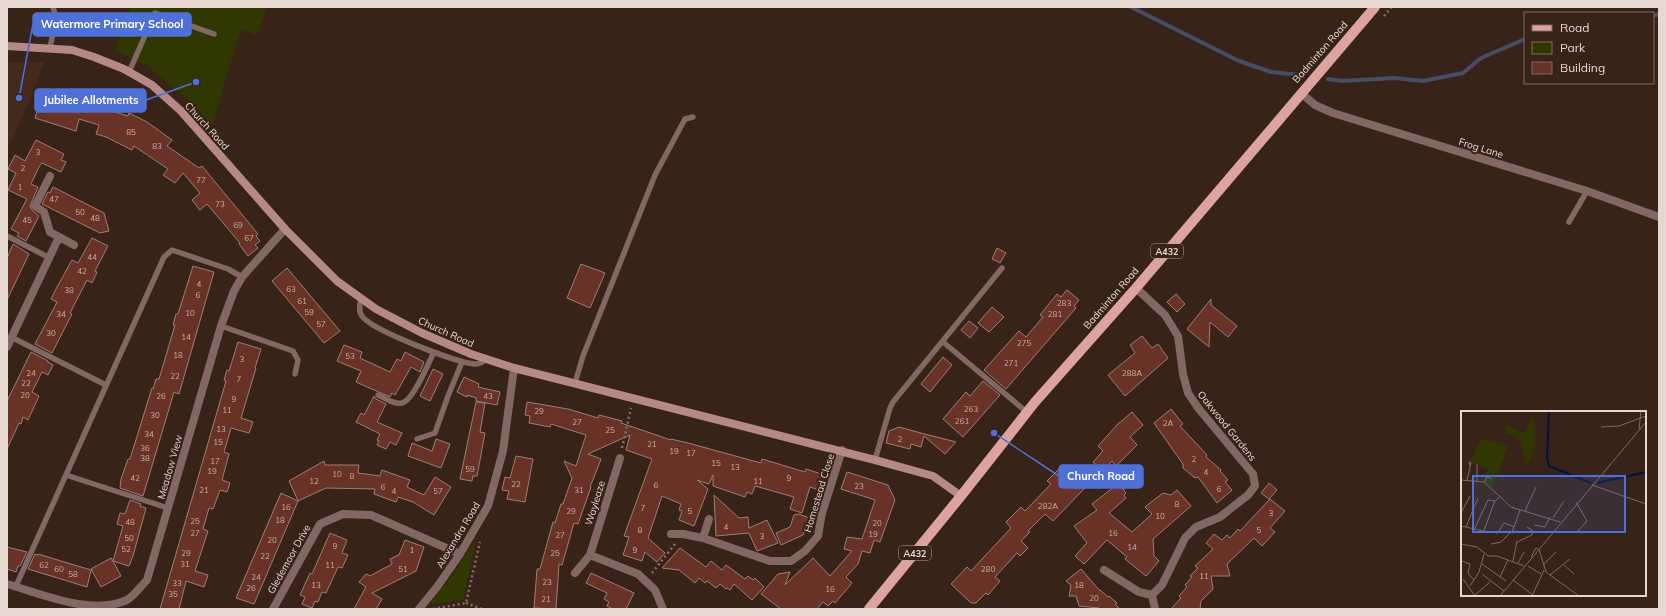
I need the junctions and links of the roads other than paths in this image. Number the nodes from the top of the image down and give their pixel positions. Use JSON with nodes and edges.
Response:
{"nodes":[{"id":1,"x":53,"y":7,"type":"edge"},
{"id":2,"x":1375,"y":7,"type":"edge"},
{"id":3,"x":214,"y":34,"type":"dead end"},
{"id":4,"x":7,"y":46,"type":"edge"},
{"id":5,"x":50,"y":48,"type":"junction"},
{"id":6,"x":130,"y":72,"type":"junction"},
{"id":7,"x":1301,"y":93,"type":"junction"},
{"id":8,"x":694,"y":117,"type":"dead end"},
{"id":9,"x":50,"y":176,"type":"dead end"},
{"id":10,"x":1587,"y":191,"type":"junction"},
{"id":11,"x":1659,"y":217,"type":"edge"},
{"id":12,"x":1569,"y":222,"type":"dead end"},
{"id":13,"x":285,"y":229,"type":"junction"},
{"id":14,"x":7,"y":236,"type":"edge"},
{"id":15,"x":59,"y":237,"type":"junction"},
{"id":16,"x":74,"y":245,"type":"dead end"},
{"id":17,"x":50,"y":258,"type":"junction"},
{"id":18,"x":1002,"y":268,"type":"dead end"},
{"id":19,"x":242,"y":277,"type":"junction"},
{"id":20,"x":1136,"y":288,"type":"junction"},
{"id":21,"x":361,"y":298,"type":"junction"},
{"id":22,"x":222,"y":326,"type":"junction"},
{"id":23,"x":12,"y":337,"type":"junction"},
{"id":24,"x":944,"y":342,"type":"junction"},
{"id":25,"x":7,"y":347,"type":"edge"},
{"id":26,"x":434,"y":352,"type":"junction"},
{"id":27,"x":486,"y":359,"type":"junction"},
{"id":28,"x":462,"y":362,"type":"junction"},
{"id":29,"x":514,"y":368,"type":"junction"},
{"id":30,"x":295,"y":374,"type":"dead end"},
{"id":31,"x":574,"y":383,"type":"junction"},
{"id":32,"x":106,"y":385,"type":"junction"},
{"id":33,"x":378,"y":394,"type":"dead end"},
{"id":34,"x":1028,"y":412,"type":"junction"},
{"id":35,"x":417,"y":439,"type":"dead end"},
{"id":36,"x":842,"y":450,"type":"junction"},
{"id":37,"x":620,"y":458,"type":"road end"},
{"id":38,"x":875,"y":460,"type":"junction"},
{"id":39,"x":66,"y":475,"type":"junction"},
{"id":40,"x":961,"y":496,"type":"junction"},
{"id":41,"x":168,"y":508,"type":"junction"},
{"id":42,"x":708,"y":519,"type":"dead end"},
{"id":43,"x":671,"y":534,"type":"dead end"},
{"id":44,"x":704,"y":538,"type":"junction"},
{"id":45,"x":460,"y":554,"type":"junction"},
{"id":46,"x":590,"y":555,"type":"junction"},
{"id":47,"x":1104,"y":570,"type":"dead end"},
{"id":48,"x":575,"y":573,"type":"dead end"},
{"id":49,"x":7,"y":584,"type":"edge"},
{"id":50,"x":16,"y":586,"type":"junction"},
{"id":51,"x":1152,"y":595,"type":"junction"},
{"id":52,"x":273,"y":609,"type":"edge"},
{"id":53,"x":419,"y":609,"type":"edge"},
{"id":54,"x":663,"y":609,"type":"edge"},
{"id":55,"x":869,"y":609,"type":"edge"},
{"id":56,"x":1155,"y":609,"type":"edge"}],
"edges":[{"from":1,"to":5,"type":"lane"},
{"from":2,"to":7,"type":"main road","name":"Badminton Road","number":"A432"},
{"from":3,"to":6,"type":"lane"},
{"from":4,"to":5,"type":"street","name":"Church Road"},
{"from":5,"to":6,"type":"street","name":"Church Road"},
{"from":6,"to":13,"type":"street","name":"Church Road"},
{"from":7,"to":10,"type":"street","name":"Frog Lane"},
{"from":7,"to":20,"type":"main road","name":"Badminton Road","number":"A432"},
{"from":8,"to":31,"type":"lane"},
{"from":9,"to":15,"type":"street"},
{"from":10,"to":11,"type":"street","name":"Frog Lane"},
{"from":10,"to":12,"type":"lane"},
{"from":13,"to":19,"type":"street","name":"Meadow View"},
{"from":13,"to":21,"type":"street","name":"Church Road"},
{"from":14,"to":17,"type":"lane"},
{"from":15,"to":16,"type":"street"},
{"from":15,"to":17,"type":"street"},
{"from":17,"to":23,"type":"street"},
{"from":18,"to":24,"type":"lane"},
{"from":19,"to":22,"type":"street","name":"Meadow View"},
{"from":19,"to":32,"type":"lane"},
{"from":20,"to":34,"type":"main road","name":"Badminton Road","number":"A432"},
{"from":20,"to":51,"type":"street","name":"Oakwood Gardens"},
{"from":21,"to":26,"type":"lane"},
{"from":21,"to":27,"type":"street","name":"Church Road"},
{"from":22,"to":30,"type":"lane"},
{"from":22,"to":41,"type":"street","name":"Meadow View"},
{"from":23,"to":25,"type":"street"},
{"from":23,"to":32,"type":"lane"},
{"from":24,"to":34,"type":"lane"},
{"from":24,"to":38,"type":"lane"},
{"from":26,"to":28,"type":"lane"},
{"from":26,"to":33,"type":"lane"},
{"from":27,"to":28,"type":"lane"},
{"from":27,"to":29,"type":"street","name":"Church Road"},
{"from":28,"to":35,"type":"lane"},
{"from":29,"to":31,"type":"street","name":"Church Road"},
{"from":29,"to":45,"type":"street","name":"Alexandra Road"},
{"from":31,"to":36,"type":"street","name":"Church Road"},
{"from":32,"to":39,"type":"lane"},
{"from":34,"to":40,"type":"main road","name":"Badminton Road","number":"A432"},
{"from":36,"to":38,"type":"street","name":"Church Road"},
{"from":36,"to":44,"type":"street","name":"Homestead Close"},
{"from":37,"to":46,"type":"street","name":"Wayleaze"},
{"from":38,"to":40,"type":"street","name":"Church Road"},
{"from":39,"to":41,"type":"lane"},
{"from":39,"to":50,"type":"lane"},
{"from":40,"to":55,"type":"main road","name":"Badminton Road","number":"A432"},
{"from":41,"to":50,"type":"street","name":"Meadow View"},
{"from":42,"to":44,"type":"street"},
{"from":43,"to":44,"type":"street","name":"Homestead Close"},
{"from":45,"to":52,"type":"street","name":"Gledemoor Drive"},
{"from":45,"to":53,"type":"street","name":"Alexandra Road"},
{"from":46,"to":48,"type":"street","name":"Wayleaze"},
{"from":46,"to":54,"type":"street"},
{"from":47,"to":51,"type":"street"},
{"from":49,"to":50,"type":"street","name":"Meadow View"},
{"from":51,"to":56,"type":"street"}]}
